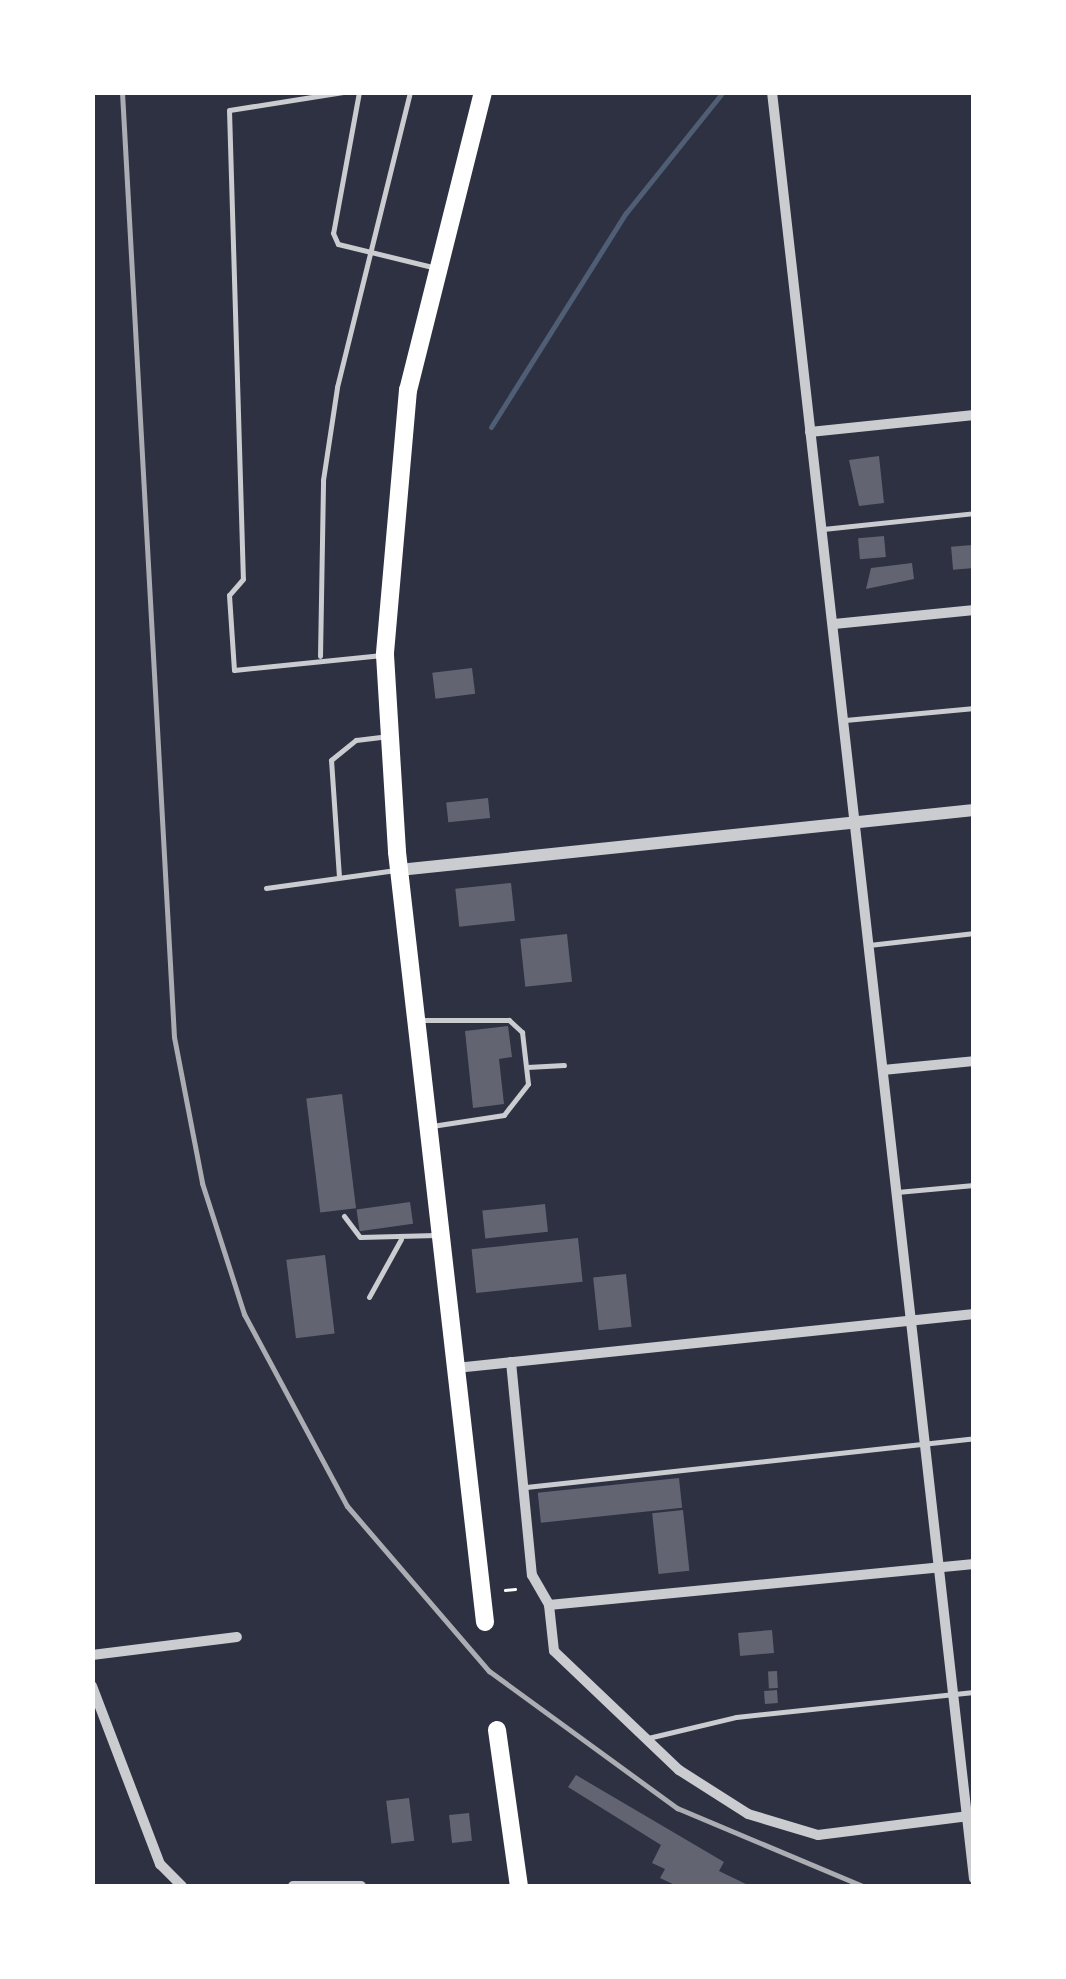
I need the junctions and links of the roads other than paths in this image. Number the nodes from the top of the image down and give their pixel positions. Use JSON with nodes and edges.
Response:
{"nodes":[{"id":1,"x":343,"y":92,"type":"edge"},
{"id":2,"x":359,"y":92,"type":"edge"},
{"id":3,"x":410,"y":92,"type":"edge"},
{"id":4,"x":483,"y":92,"type":"edge"},
{"id":5,"x":772,"y":92,"type":"edge"},
{"id":6,"x":371,"y":251,"type":"junction"},
{"id":7,"x":435,"y":267,"type":"junction"},
{"id":8,"x":974,"y":415,"type":"edge"},
{"id":9,"x":810,"y":432,"type":"junction"},
{"id":10,"x":974,"y":513,"type":"edge"},
{"id":11,"x":823,"y":529,"type":"junction"},
{"id":12,"x":974,"y":610,"type":"edge"},
{"id":13,"x":834,"y":624,"type":"junction"},
{"id":14,"x":385,"y":655,"type":"junction"},
{"id":15,"x":320,"y":656,"type":"junction"},
{"id":16,"x":974,"y":708,"type":"edge"},
{"id":17,"x":844,"y":720,"type":"junction"},
{"id":18,"x":387,"y":736,"type":"junction"},
{"id":19,"x":974,"y":810,"type":"edge"},
{"id":20,"x":854,"y":822,"type":"junction"},
{"id":21,"x":399,"y":870,"type":"junction"},
{"id":22,"x":339,"y":877,"type":"junction"},
{"id":23,"x":266,"y":888,"type":"dead end"},
{"id":24,"x":974,"y":933,"type":"edge"},
{"id":25,"x":869,"y":945,"type":"junction"},
{"id":26,"x":416,"y":1020,"type":"junction"},
{"id":27,"x":974,"y":1061,"type":"edge"},
{"id":28,"x":564,"y":1065,"type":"dead end"},
{"id":29,"x":526,"y":1068,"type":"junction"},
{"id":30,"x":883,"y":1070,"type":"junction"},
{"id":31,"x":429,"y":1126,"type":"junction"},
{"id":32,"x":974,"y":1185,"type":"edge"},
{"id":33,"x":897,"y":1192,"type":"junction"},
{"id":34,"x":344,"y":1216,"type":"dead end"},
{"id":35,"x":442,"y":1235,"type":"junction"},
{"id":36,"x":401,"y":1240,"type":"junction"},
{"id":37,"x":369,"y":1297,"type":"dead end"},
{"id":38,"x":974,"y":1314,"type":"edge"},
{"id":39,"x":912,"y":1320,"type":"junction"},
{"id":40,"x":511,"y":1362,"type":"junction"},
{"id":41,"x":456,"y":1368,"type":"junction"},
{"id":42,"x":974,"y":1438,"type":"edge"},
{"id":43,"x":925,"y":1442,"type":"junction"},
{"id":44,"x":523,"y":1487,"type":"junction"},
{"id":45,"x":974,"y":1564,"type":"edge"},
{"id":46,"x":939,"y":1567,"type":"junction"},
{"id":47,"x":549,"y":1606,"type":"junction"},
{"id":48,"x":485,"y":1622,"type":"dead end"},
{"id":49,"x":237,"y":1638,"type":"dead end"},
{"id":50,"x":92,"y":1655,"type":"edge"},
{"id":51,"x":92,"y":1686,"type":"edge"},
{"id":52,"x":974,"y":1692,"type":"edge"},
{"id":53,"x":954,"y":1693,"type":"junction"},
{"id":54,"x":497,"y":1730,"type":"dead end"},
{"id":55,"x":646,"y":1739,"type":"junction"},
{"id":56,"x":970,"y":1816,"type":"edge"},
{"id":57,"x":974,"y":1879,"type":"edge"},
{"id":58,"x":182,"y":1886,"type":"edge"},
{"id":59,"x":293,"y":1886,"type":"edge"},
{"id":60,"x":361,"y":1886,"type":"edge"},
{"id":61,"x":519,"y":1886,"type":"edge"}],
"edges":[{"from":1,"to":15,"type":"lane"},
{"from":2,"to":6,"type":"lane"},
{"from":3,"to":6,"type":"lane"},
{"from":4,"to":7,"type":"highway"},
{"from":5,"to":9,"type":"street"},
{"from":6,"to":7,"type":"lane"},
{"from":6,"to":15,"type":"lane"},
{"from":7,"to":14,"type":"highway"},
{"from":8,"to":9,"type":"street"},
{"from":9,"to":11,"type":"street"},
{"from":10,"to":11,"type":"lane"},
{"from":11,"to":13,"type":"street"},
{"from":12,"to":13,"type":"street"},
{"from":13,"to":17,"type":"street"},
{"from":14,"to":15,"type":"lane"},
{"from":14,"to":18,"type":"highway"},
{"from":16,"to":17,"type":"lane"},
{"from":17,"to":20,"type":"street"},
{"from":18,"to":21,"type":"highway"},
{"from":18,"to":22,"type":"lane"},
{"from":19,"to":20,"type":"street"},
{"from":20,"to":21,"type":"street"},
{"from":20,"to":25,"type":"street"},
{"from":21,"to":22,"type":"lane"},
{"from":21,"to":26,"type":"highway"},
{"from":22,"to":23,"type":"lane"},
{"from":24,"to":25,"type":"lane"},
{"from":25,"to":30,"type":"street"},
{"from":26,"to":29,"type":"lane"},
{"from":26,"to":31,"type":"highway"},
{"from":27,"to":30,"type":"street"},
{"from":28,"to":29,"type":"lane"},
{"from":29,"to":31,"type":"lane"},
{"from":30,"to":33,"type":"street"},
{"from":31,"to":35,"type":"highway"},
{"from":32,"to":33,"type":"lane"},
{"from":33,"to":39,"type":"street"},
{"from":34,"to":36,"type":"lane"},
{"from":35,"to":36,"type":"lane"},
{"from":35,"to":41,"type":"highway"},
{"from":36,"to":37,"type":"lane"},
{"from":38,"to":39,"type":"street"},
{"from":39,"to":40,"type":"street"},
{"from":39,"to":43,"type":"street"},
{"from":40,"to":41,"type":"street"},
{"from":40,"to":44,"type":"street"},
{"from":41,"to":48,"type":"highway"},
{"from":42,"to":43,"type":"lane"},
{"from":43,"to":44,"type":"lane"},
{"from":43,"to":46,"type":"street"},
{"from":44,"to":47,"type":"street"},
{"from":45,"to":46,"type":"street"},
{"from":46,"to":47,"type":"street"},
{"from":46,"to":53,"type":"street"},
{"from":47,"to":55,"type":"street"},
{"from":49,"to":50,"type":"street"},
{"from":51,"to":58,"type":"street"},
{"from":52,"to":53,"type":"lane"},
{"from":53,"to":55,"type":"lane"},
{"from":53,"to":56,"type":"street"},
{"from":54,"to":61,"type":"highway"},
{"from":55,"to":56,"type":"street"},
{"from":56,"to":57,"type":"street"},
{"from":59,"to":60,"type":"street"}]}
